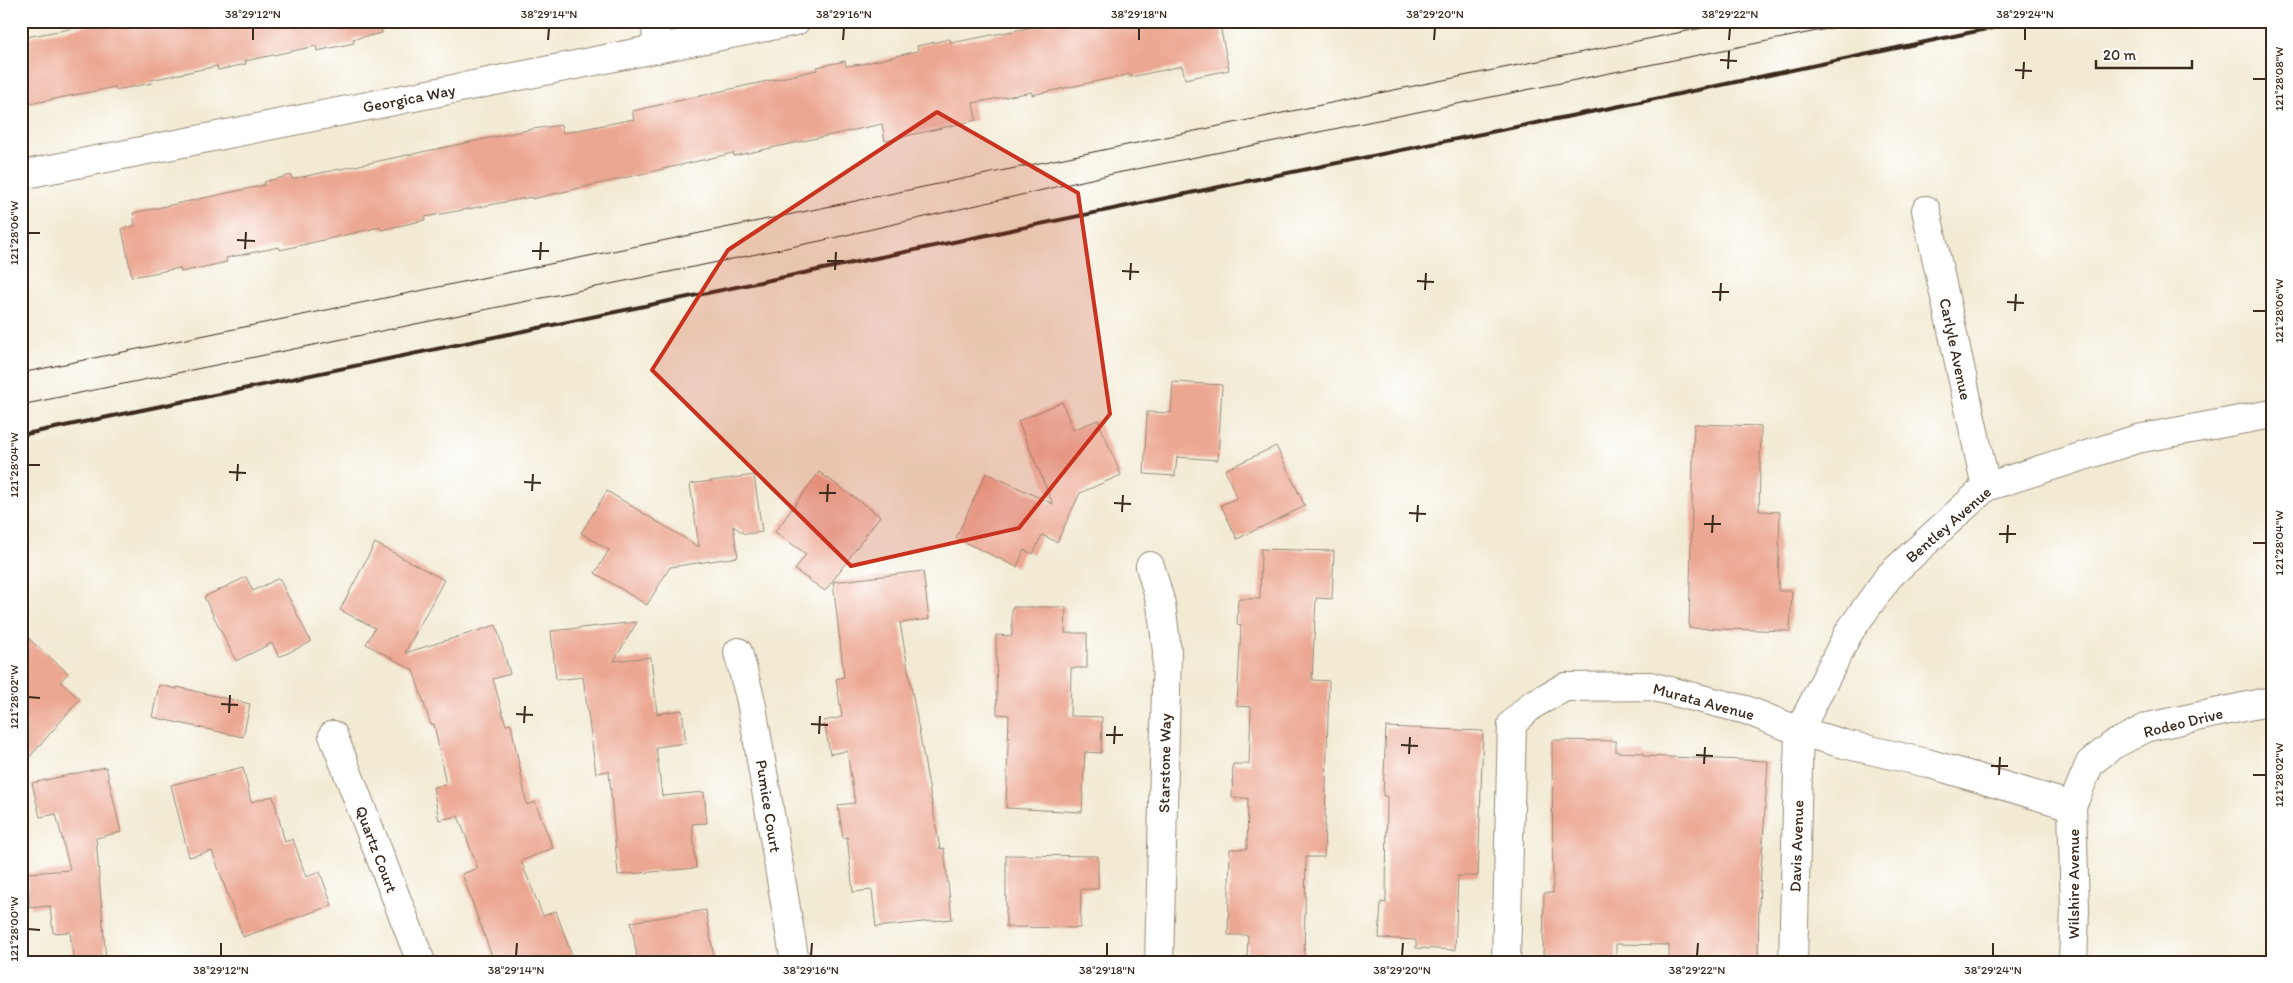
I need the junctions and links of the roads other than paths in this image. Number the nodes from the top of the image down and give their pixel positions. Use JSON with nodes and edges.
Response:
{"nodes":[{"id":1,"x":656,"y":21,"type":"edge"},
{"id":2,"x":796,"y":21,"type":"edge"},
{"id":3,"x":657,"y":49,"type":"junction"},
{"id":4,"x":21,"y":175,"type":"edge"},
{"id":5,"x":1926,"y":210,"type":"dead end"},
{"id":6,"x":2272,"y":414,"type":"edge"},
{"id":7,"x":1986,"y":487,"type":"junction"},
{"id":8,"x":1150,"y":566,"type":"dead end"},
{"id":9,"x":738,"y":652,"type":"dead end"},
{"id":10,"x":2272,"y":702,"type":"edge"},
{"id":11,"x":1799,"y":731,"type":"junction"},
{"id":12,"x":333,"y":736,"type":"dead end"},
{"id":13,"x":2072,"y":806,"type":"junction"},
{"id":14,"x":421,"y":962,"type":"edge"},
{"id":15,"x":795,"y":962,"type":"edge"},
{"id":16,"x":1159,"y":962,"type":"edge"},
{"id":17,"x":1506,"y":962,"type":"edge"},
{"id":18,"x":1793,"y":962,"type":"edge"},
{"id":19,"x":2072,"y":962,"type":"edge"}],
"edges":[{"from":1,"to":3,"type":"street"},
{"from":2,"to":3,"type":"street","name":"Georgica Way"},
{"from":3,"to":4,"type":"street","name":"Georgica Way"},
{"from":5,"to":7,"type":"street","name":"Carlyle Avenue"},
{"from":6,"to":7,"type":"street","name":"Bentley Avenue"},
{"from":7,"to":11,"type":"street","name":"Bentley Avenue"},
{"from":8,"to":16,"type":"street","name":"Starstone Way"},
{"from":9,"to":15,"type":"street","name":"Pumice Court"},
{"from":10,"to":13,"type":"street","name":"Rodeo Drive"},
{"from":11,"to":13,"type":"street","name":"Murata Avenue"},
{"from":11,"to":17,"type":"street","name":"Murata Avenue"},
{"from":11,"to":18,"type":"street","name":"Davis Avenue"},
{"from":12,"to":14,"type":"street","name":"Quartz Court"},
{"from":13,"to":19,"type":"street","name":"Wilshire Avenue"}]}
